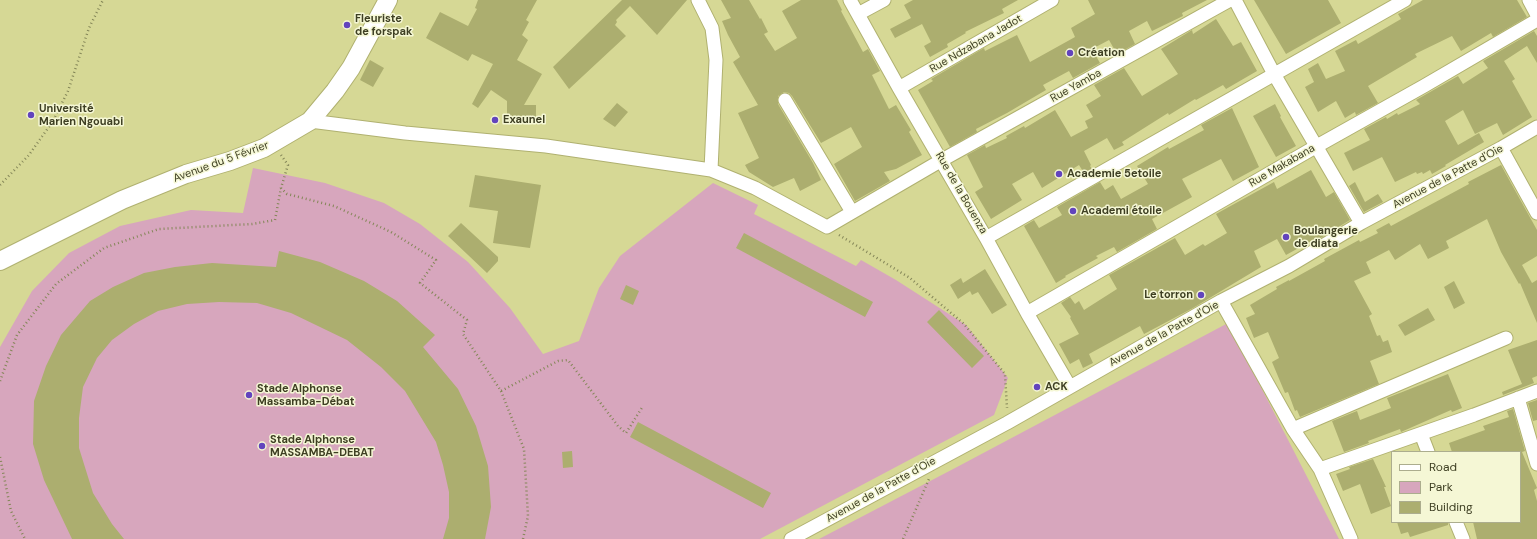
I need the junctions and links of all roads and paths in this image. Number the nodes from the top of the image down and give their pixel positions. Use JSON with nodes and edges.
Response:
{"nodes":[{"id":1,"x":103,"y":0,"type":"edge"},
{"id":2,"x":388,"y":0,"type":"edge"},
{"id":3,"x":850,"y":0,"type":"edge"},
{"id":4,"x":884,"y":0,"type":"edge"},
{"id":5,"x":1052,"y":0,"type":"edge"},
{"id":6,"x":1230,"y":0,"type":"edge"},
{"id":7,"x":1235,"y":0,"type":"edge"},
{"id":8,"x":1405,"y":0,"type":"edge"},
{"id":9,"x":1529,"y":0,"type":"edge"},
{"id":10,"x":700,"y":1,"type":"edge"},
{"id":11,"x":858,"y":14,"type":"junction"},
{"id":12,"x":1537,"y":15,"type":"edge"},
{"id":13,"x":1537,"y":20,"type":"edge"},
{"id":14,"x":1274,"y":74,"type":"junction"},
{"id":15,"x":899,"y":88,"type":"junction"},
{"id":16,"x":785,"y":100,"type":"dead end"},
{"id":17,"x":310,"y":121,"type":"junction"},
{"id":18,"x":1537,"y":127,"type":"edge"},
{"id":19,"x":273,"y":144,"type":"junction"},
{"id":20,"x":1317,"y":146,"type":"junction"},
{"id":21,"x":1501,"y":148,"type":"junction"},
{"id":22,"x":942,"y":160,"type":"junction"},
{"id":23,"x":711,"y":170,"type":"junction"},
{"id":24,"x":0,"y":185,"type":"edge"},
{"id":25,"x":281,"y":188,"type":"junction"},
{"id":26,"x":852,"y":212,"type":"junction"},
{"id":27,"x":1537,"y":213,"type":"edge"},
{"id":28,"x":1361,"y":223,"type":"junction"},
{"id":29,"x":827,"y":227,"type":"junction"},
{"id":30,"x":986,"y":238,"type":"junction"},
{"id":31,"x":0,"y":261,"type":"edge"},
{"id":32,"x":1221,"y":301,"type":"junction"},
{"id":33,"x":1027,"y":313,"type":"junction"},
{"id":34,"x":1506,"y":338,"type":"dead end"},
{"id":35,"x":0,"y":381,"type":"edge"},
{"id":36,"x":1070,"y":387,"type":"junction"},
{"id":37,"x":501,"y":391,"type":"junction"},
{"id":38,"x":1537,"y":391,"type":"edge"},
{"id":39,"x":1518,"y":398,"type":"junction"},
{"id":40,"x":643,"y":406,"type":"dead end"},
{"id":41,"x":1007,"y":423,"type":"junction"},
{"id":42,"x":1293,"y":429,"type":"junction"},
{"id":43,"x":1421,"y":434,"type":"junction"},
{"id":44,"x":1428,"y":451,"type":"edge"},
{"id":45,"x":0,"y":457,"type":"edge"},
{"id":46,"x":937,"y":460,"type":"junction"},
{"id":47,"x":1537,"y":464,"type":"edge"},
{"id":48,"x":1320,"y":469,"type":"junction"},
{"id":49,"x":1456,"y":523,"type":"edge"},
{"id":50,"x":25,"y":539,"type":"edge"},
{"id":51,"x":523,"y":539,"type":"edge"},
{"id":52,"x":791,"y":539,"type":"edge"},
{"id":53,"x":903,"y":539,"type":"edge"},
{"id":54,"x":1351,"y":539,"type":"edge"},
{"id":55,"x":1463,"y":539,"type":"edge"}],
"edges":[{"from":1,"to":24,"type":"path"},
{"from":2,"to":17,"type":"street","name":"Avenue du 5 Février"},
{"from":3,"to":11,"type":"street","name":"Rue de la Bouenza"},
{"from":4,"to":11,"type":"street"},
{"from":5,"to":15,"type":"street","name":"Rue Ndzabana Jadot"},
{"from":6,"to":22,"type":"street","name":"Rue Yamba"},
{"from":7,"to":14,"type":"street"},
{"from":8,"to":14,"type":"street"},
{"from":9,"to":12,"type":"street"},
{"from":10,"to":23,"type":"street"},
{"from":11,"to":15,"type":"street","name":"Rue de la Bouenza"},
{"from":13,"to":20,"type":"street","name":"Rue Makabana"},
{"from":14,"to":20,"type":"street"},
{"from":14,"to":30,"type":"street"},
{"from":15,"to":22,"type":"street","name":"Rue de la Bouenza"},
{"from":16,"to":26,"type":"street"},
{"from":17,"to":19,"type":"street","name":"Avenue du 5 Février"},
{"from":17,"to":23,"type":"street"},
{"from":18,"to":21,"type":"street","name":"Avenue de la Patte d'Oie"},
{"from":19,"to":25,"type":"path"},
{"from":19,"to":31,"type":"street","name":"Avenue du 5 Février"},
{"from":20,"to":28,"type":"street"},
{"from":20,"to":33,"type":"street","name":"Rue Makabana"},
{"from":21,"to":27,"type":"street"},
{"from":21,"to":28,"type":"street","name":"Avenue de la Patte d'Oie"},
{"from":22,"to":26,"type":"street","name":"Rue Yamba"},
{"from":22,"to":30,"type":"street","name":"Rue de la Bouenza"},
{"from":23,"to":29,"type":"street"},
{"from":25,"to":35,"type":"path"},
{"from":25,"to":37,"type":"path"},
{"from":26,"to":29,"type":"street","name":"Rue Yamba"},
{"from":28,"to":32,"type":"street","name":"Avenue de la Patte d'Oie"},
{"from":29,"to":41,"type":"path"},
{"from":30,"to":33,"type":"street","name":"Rue de la Bouenza"},
{"from":32,"to":36,"type":"street","name":"Avenue de la Patte d'Oie"},
{"from":32,"to":42,"type":"street"},
{"from":33,"to":36,"type":"street","name":"Rue de la Bouenza"},
{"from":34,"to":42,"type":"street"},
{"from":36,"to":41,"type":"street","name":"Avenue de la Patte d'Oie"},
{"from":37,"to":40,"type":"path"},
{"from":37,"to":51,"type":"path"},
{"from":38,"to":39,"type":"street"},
{"from":39,"to":43,"type":"street"},
{"from":39,"to":47,"type":"street"},
{"from":41,"to":46,"type":"street","name":"Avenue de la Patte d'Oie"},
{"from":42,"to":48,"type":"street"},
{"from":43,"to":44,"type":"street"},
{"from":43,"to":48,"type":"street"},
{"from":45,"to":50,"type":"path"},
{"from":46,"to":52,"type":"street","name":"Avenue de la Patte d'Oie"},
{"from":46,"to":53,"type":"path"},
{"from":48,"to":54,"type":"street"},
{"from":49,"to":55,"type":"street"}]}
